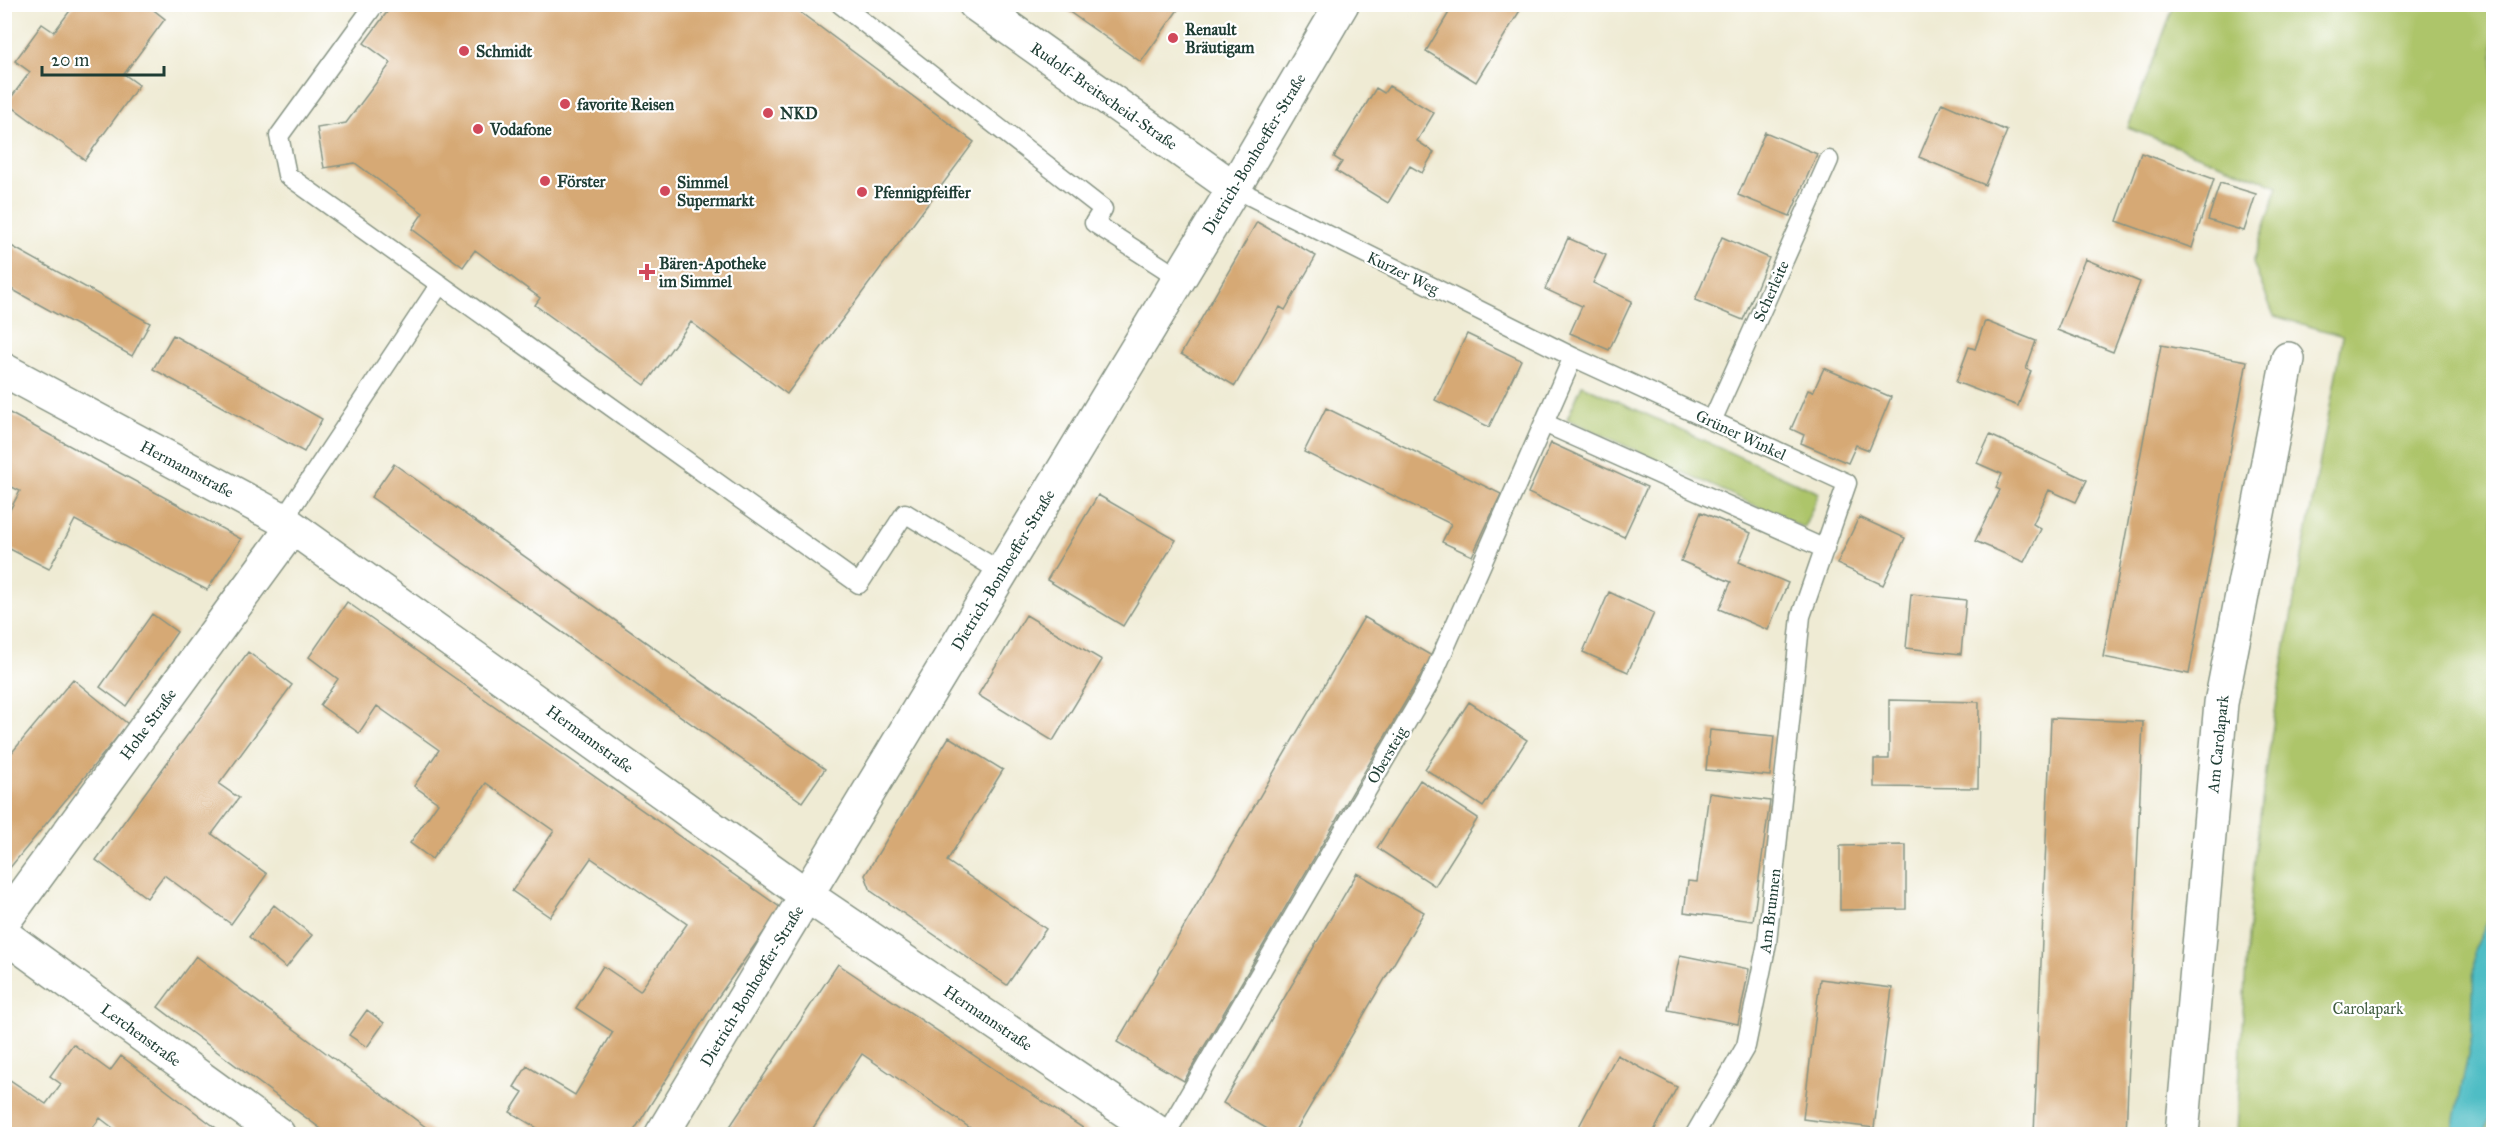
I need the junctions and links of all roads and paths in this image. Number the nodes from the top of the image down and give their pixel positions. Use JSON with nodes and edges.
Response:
{"nodes":[{"id":1,"x":375,"y":4,"type":"edge"},
{"id":2,"x":840,"y":4,"type":"edge"},
{"id":3,"x":975,"y":4,"type":"edge"},
{"id":4,"x":1342,"y":4,"type":"edge"},
{"id":5,"x":1829,"y":160,"type":"dead end"},
{"id":6,"x":1234,"y":188,"type":"junction"},
{"id":7,"x":1179,"y":278,"type":"junction"},
{"id":8,"x":440,"y":284,"type":"junction"},
{"id":9,"x":1572,"y":357,"type":"junction"},
{"id":10,"x":2288,"y":359,"type":"dead end"},
{"id":11,"x":4,"y":370,"type":"edge"},
{"id":12,"x":1712,"y":421,"type":"junction"},
{"id":13,"x":1545,"y":423,"type":"junction"},
{"id":14,"x":288,"y":524,"type":"junction"},
{"id":15,"x":1825,"y":549,"type":"junction"},
{"id":16,"x":1001,"y":573,"type":"junction"},
{"id":17,"x":1796,"y":673,"type":"joint"},
{"id":18,"x":806,"y":895,"type":"junction"},
{"id":19,"x":4,"y":921,"type":"edge"},
{"id":20,"x":4,"y":935,"type":"edge"},
{"id":21,"x":278,"y":1134,"type":"edge"},
{"id":22,"x":662,"y":1134,"type":"edge"},
{"id":23,"x":1160,"y":1134,"type":"edge"},
{"id":24,"x":1166,"y":1134,"type":"edge"},
{"id":25,"x":1695,"y":1134,"type":"edge"},
{"id":26,"x":2182,"y":1134,"type":"edge"}],
"edges":[{"from":1,"to":8,"type":"lane"},
{"from":2,"to":7,"type":"lane"},
{"from":3,"to":6,"type":"street","name":"Rudolf-Breitscheid-Straße"},
{"from":4,"to":6,"type":"street","name":"Dietrich-Bonhoeffer-Straße"},
{"from":5,"to":12,"type":"lane","name":"Scherleite"},
{"from":6,"to":7,"type":"street","name":"Dietrich-Bonhoeffer-Straße"},
{"from":6,"to":9,"type":"lane","name":"Kurzer Weg"},
{"from":7,"to":16,"type":"street","name":"Dietrich-Bonhoeffer-Straße"},
{"from":8,"to":14,"type":"lane"},
{"from":8,"to":16,"type":"lane"},
{"from":9,"to":12,"type":"lane","name":"Grüner Winkel"},
{"from":9,"to":13,"type":"lane","name":"Obersteig"},
{"from":10,"to":26,"type":"street","name":"Am Carolapark"},
{"from":11,"to":14,"type":"street","name":"Hermannstraße"},
{"from":12,"to":15,"type":"lane","name":"Grüner Winkel"},
{"from":13,"to":15,"type":"lane"},
{"from":13,"to":24,"type":"lane","name":"Obersteig"},
{"from":14,"to":18,"type":"street","name":"Hermannstraße"},
{"from":14,"to":19,"type":"street","name":"Hohe Straße"},
{"from":15,"to":17,"type":"lane","name":"Grüner Winkel"},
{"from":16,"to":18,"type":"street","name":"Dietrich-Bonhoeffer-Straße"},
{"from":17,"to":25,"type":"lane","name":"Am Brunnen"},
{"from":18,"to":22,"type":"street","name":"Dietrich-Bonhoeffer-Straße"},
{"from":18,"to":23,"type":"street","name":"Hermannstraße"},
{"from":20,"to":21,"type":"street","name":"Lerchenstraße"}]}
